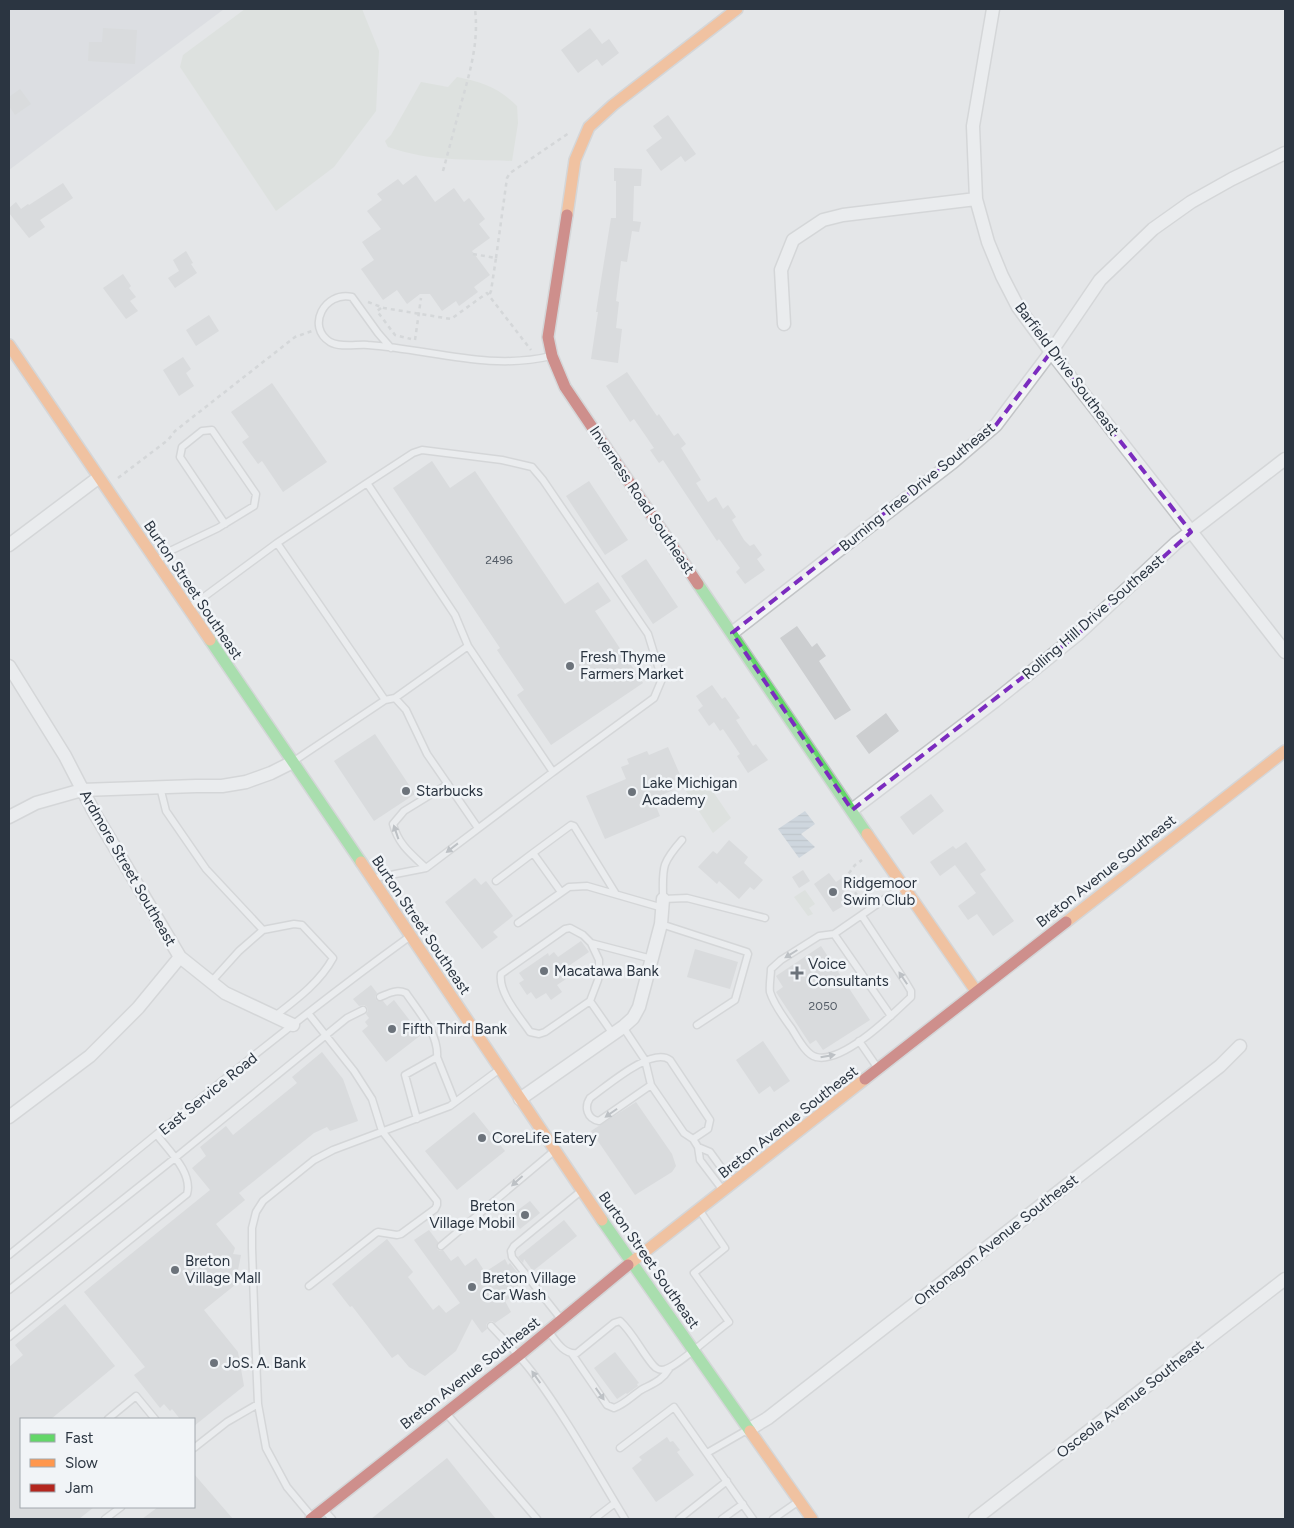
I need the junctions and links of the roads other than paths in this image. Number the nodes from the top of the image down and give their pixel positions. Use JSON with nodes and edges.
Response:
{"nodes":[{"id":1,"x":737,"y":9,"type":"edge"},
{"id":2,"x":993,"y":9,"type":"edge"},
{"id":3,"x":1285,"y":153,"type":"edge"},
{"id":4,"x":976,"y":200,"type":"junction"},
{"id":5,"x":784,"y":324,"type":"dead end"},
{"id":6,"x":9,"y":345,"type":"edge"},
{"id":7,"x":391,"y":348,"type":"junction"},
{"id":8,"x":1051,"y":352,"type":"junction"},
{"id":9,"x":552,"y":356,"type":"junction"},
{"id":10,"x":1285,"y":459,"type":"edge"},
{"id":11,"x":98,"y":478,"type":"junction"},
{"id":12,"x":367,"y":484,"type":"junction"},
{"id":13,"x":225,"y":524,"type":"junction"},
{"id":14,"x":1191,"y":532,"type":"junction"},
{"id":15,"x":277,"y":543,"type":"junction"},
{"id":16,"x":9,"y":545,"type":"edge"},
{"id":17,"x":156,"y":562,"type":"junction"},
{"id":18,"x":188,"y":609,"type":"junction"},
{"id":19,"x":732,"y":633,"type":"junction"},
{"id":20,"x":468,"y":646,"type":"junction"},
{"id":21,"x":1285,"y":652,"type":"edge"},
{"id":22,"x":9,"y":666,"type":"edge"},
{"id":23,"x":395,"y":698,"type":"junction"},
{"id":24,"x":385,"y":700,"type":"junction"},
{"id":25,"x":1285,"y":751,"type":"edge"},
{"id":26,"x":293,"y":762,"type":"junction"},
{"id":27,"x":553,"y":772,"type":"junction"},
{"id":28,"x":448,"y":784,"type":"junction"},
{"id":29,"x":160,"y":787,"type":"junction"},
{"id":30,"x":82,"y":790,"type":"junction"},
{"id":31,"x":852,"y":810,"type":"junction"},
{"id":32,"x":9,"y":818,"type":"edge"},
{"id":33,"x":478,"y":828,"type":"junction"},
{"id":34,"x":682,"y":840,"type":"dead end"},
{"id":35,"x":533,"y":853,"type":"junction"},
{"id":36,"x":426,"y":868,"type":"junction"},
{"id":37,"x":372,"y":878,"type":"junction"},
{"id":38,"x":496,"y":881,"type":"dead end"},
{"id":39,"x":904,"y":887,"type":"junction"},
{"id":40,"x":561,"y":892,"type":"junction"},
{"id":41,"x":616,"y":894,"type":"junction"},
{"id":42,"x":663,"y":904,"type":"junction"},
{"id":43,"x":862,"y":916,"type":"junction"},
{"id":44,"x":765,"y":918,"type":"dead end"},
{"id":45,"x":518,"y":923,"type":"dead end"},
{"id":46,"x":662,"y":924,"type":"junction"},
{"id":47,"x":263,"y":930,"type":"junction"},
{"id":48,"x":834,"y":934,"type":"junction"},
{"id":49,"x":410,"y":936,"type":"junction"},
{"id":50,"x":591,"y":943,"type":"junction"},
{"id":51,"x":180,"y":957,"type":"junction"},
{"id":52,"x":652,"y":959,"type":"junction"},
{"id":53,"x":211,"y":983,"type":"junction"},
{"id":54,"x":976,"y":991,"type":"junction"},
{"id":55,"x":380,"y":997,"type":"dead end"},
{"id":56,"x":590,"y":1002,"type":"junction"},
{"id":57,"x":363,"y":1010,"type":"dead end"},
{"id":58,"x":308,"y":1013,"type":"junction"},
{"id":59,"x":274,"y":1016,"type":"junction"},
{"id":60,"x":892,"y":1016,"type":"junction"},
{"id":61,"x":293,"y":1025,"type":"junction"},
{"id":62,"x":697,"y":1025,"type":"dead end"},
{"id":63,"x":618,"y":1031,"type":"junction"},
{"id":64,"x":326,"y":1036,"type":"junction"},
{"id":65,"x":859,"y":1041,"type":"junction"},
{"id":66,"x":1240,"y":1046,"type":"dead end"},
{"id":67,"x":437,"y":1057,"type":"junction"},
{"id":68,"x":645,"y":1060,"type":"junction"},
{"id":69,"x":500,"y":1069,"type":"junction"},
{"id":70,"x":878,"y":1070,"type":"junction"},
{"id":71,"x":651,"y":1085,"type":"junction"},
{"id":72,"x":520,"y":1099,"type":"junction"},
{"id":73,"x":455,"y":1102,"type":"junction"},
{"id":74,"x":9,"y":1117,"type":"edge"},
{"id":75,"x":417,"y":1118,"type":"junction"},
{"id":76,"x":382,"y":1132,"type":"junction"},
{"id":77,"x":157,"y":1135,"type":"junction"},
{"id":78,"x":693,"y":1139,"type":"junction"},
{"id":79,"x":698,"y":1146,"type":"junction"},
{"id":80,"x":554,"y":1150,"type":"junction"},
{"id":81,"x":175,"y":1158,"type":"junction"},
{"id":82,"x":733,"y":1183,"type":"junction"},
{"id":83,"x":582,"y":1190,"type":"junction"},
{"id":84,"x":723,"y":1191,"type":"junction"},
{"id":85,"x":699,"y":1210,"type":"junction"},
{"id":86,"x":441,"y":1246,"type":"dead end"},
{"id":87,"x":9,"y":1255,"type":"edge"},
{"id":88,"x":631,"y":1263,"type":"junction"},
{"id":89,"x":1285,"y":1279,"type":"edge"},
{"id":90,"x":310,"y":1286,"type":"dead end"},
{"id":91,"x":9,"y":1290,"type":"edge"},
{"id":92,"x":562,"y":1320,"type":"junction"},
{"id":93,"x":491,"y":1326,"type":"dead end"},
{"id":94,"x":548,"y":1331,"type":"junction"},
{"id":95,"x":9,"y":1337,"type":"edge"},
{"id":96,"x":693,"y":1350,"type":"junction"},
{"id":97,"x":572,"y":1354,"type":"junction"},
{"id":98,"x":518,"y":1356,"type":"junction"},
{"id":99,"x":669,"y":1369,"type":"junction"},
{"id":100,"x":258,"y":1404,"type":"junction"},
{"id":101,"x":445,"y":1412,"type":"junction"},
{"id":102,"x":109,"y":1418,"type":"edge"},
{"id":103,"x":154,"y":1418,"type":"edge"},
{"id":104,"x":748,"y":1430,"type":"junction"},
{"id":105,"x":195,"y":1447,"type":"edge"},
{"id":106,"x":620,"y":1448,"type":"dead end"},
{"id":107,"x":707,"y":1454,"type":"junction"},
{"id":108,"x":727,"y":1481,"type":"junction"},
{"id":109,"x":799,"y":1501,"type":"junction"},
{"id":110,"x":615,"y":1503,"type":"junction"},
{"id":111,"x":743,"y":1504,"type":"junction"},
{"id":112,"x":120,"y":1508,"type":"edge"},
{"id":113,"x":324,"y":1509,"type":"junction"},
{"id":114,"x":106,"y":1519,"type":"edge"},
{"id":115,"x":312,"y":1519,"type":"edge"},
{"id":116,"x":332,"y":1519,"type":"edge"},
{"id":117,"x":536,"y":1519,"type":"edge"},
{"id":118,"x":594,"y":1519,"type":"edge"},
{"id":119,"x":625,"y":1519,"type":"edge"},
{"id":120,"x":679,"y":1519,"type":"edge"},
{"id":121,"x":722,"y":1519,"type":"edge"},
{"id":122,"x":753,"y":1519,"type":"edge"},
{"id":123,"x":773,"y":1519,"type":"edge"},
{"id":124,"x":812,"y":1519,"type":"edge"},
{"id":125,"x":975,"y":1519,"type":"edge"}],
"edges":[{"from":1,"to":9,"type":"main road","name":"Inverness Road Southeast"},
{"from":2,"to":4,"type":"street","name":"Barfield Drive Southeast"},
{"from":3,"to":8,"type":"street","name":"Burning Tree Drive Southeast"},
{"from":4,"to":5,"type":"street"},
{"from":4,"to":8,"type":"street","name":"Barfield Drive Southeast"},
{"from":6,"to":11,"type":"main road","name":"Burton Street Southeast"},
{"from":7,"to":7,"type":"lane"},
{"from":7,"to":9,"type":"lane"},
{"from":8,"to":14,"type":"street","name":"Barfield Drive Southeast"},
{"from":8,"to":19,"type":"street","name":"Burning Tree Drive Southeast"},
{"from":9,"to":19,"type":"main road","name":"Inverness Road Southeast"},
{"from":10,"to":14,"type":"street","name":"Rolling Hill Drive Southeast"},
{"from":11,"to":16,"type":"street"},
{"from":11,"to":17,"type":"main road","name":"Burton Street Southeast"},
{"from":12,"to":15,"type":"lane"},
{"from":12,"to":20,"type":"lane"},
{"from":12,"to":27,"type":"lane"},
{"from":13,"to":13,"type":"lane"},
{"from":13,"to":17,"type":"lane"},
{"from":14,"to":21,"type":"street","name":"Barfield Drive Southeast"},
{"from":14,"to":31,"type":"street","name":"Rolling Hill Drive Southeast"},
{"from":15,"to":18,"type":"lane"},
{"from":15,"to":24,"type":"lane"},
{"from":17,"to":18,"type":"main road","name":"Burton Street Southeast"},
{"from":18,"to":26,"type":"main road","name":"Burton Street Southeast"},
{"from":19,"to":31,"type":"main road","name":"Inverness Road Southeast"},
{"from":20,"to":23,"type":"lane"},
{"from":20,"to":27,"type":"lane"},
{"from":22,"to":30,"type":"street","name":"Ardmore Street Southeast"},
{"from":23,"to":24,"type":"lane"},
{"from":23,"to":28,"type":"lane"},
{"from":24,"to":26,"type":"lane"},
{"from":25,"to":54,"type":"main road","name":"Breton Avenue Southeast"},
{"from":26,"to":29,"type":"street"},
{"from":26,"to":37,"type":"main road","name":"Burton Street Southeast"},
{"from":27,"to":33,"type":"lane"},
{"from":28,"to":33,"type":"lane"},
{"from":36,"to":28,"type":"lane","one_way":true},
{"from":29,"to":30,"type":"street"},
{"from":29,"to":47,"type":"lane"},
{"from":30,"to":32,"type":"street"},
{"from":30,"to":51,"type":"street","name":"Ardmore Street Southeast"},
{"from":31,"to":39,"type":"main road","name":"Inverness Road Southeast"},
{"from":33,"to":36,"type":"lane","one_way":true},
{"from":34,"to":42,"type":"lane"},
{"from":35,"to":38,"type":"lane"},
{"from":35,"to":40,"type":"lane"},
{"from":35,"to":41,"type":"lane"},
{"from":36,"to":37,"type":"lane"},
{"from":37,"to":49,"type":"main road","name":"Burton Street Southeast"},
{"from":39,"to":43,"type":"lane"},
{"from":39,"to":54,"type":"main road","name":"Inverness Road Southeast"},
{"from":40,"to":41,"type":"lane"},
{"from":40,"to":45,"type":"lane"},
{"from":41,"to":42,"type":"lane"},
{"from":42,"to":44,"type":"lane"},
{"from":42,"to":46,"type":"street"},
{"from":43,"to":48,"type":"lane"},
{"from":60,"to":43,"type":"lane","one_way":true},
{"from":46,"to":52,"type":"street"},
{"from":46,"to":62,"type":"lane"},
{"from":47,"to":53,"type":"lane"},
{"from":47,"to":59,"type":"lane"},
{"from":48,"to":60,"type":"lane"},
{"from":48,"to":65,"type":"lane","one_way":true},
{"from":49,"to":58,"type":"lane","name":"East Service Road"},
{"from":49,"to":69,"type":"main road","name":"Burton Street Southeast"},
{"from":50,"to":52,"type":"lane"},
{"from":50,"to":56,"type":"lane"},
{"from":50,"to":56,"type":"lane"},
{"from":51,"to":53,"type":"street","name":"Ardmore Street Southeast"},
{"from":51,"to":74,"type":"street"},
{"from":52,"to":63,"type":"street"},
{"from":53,"to":59,"type":"street","name":"Ardmore Street Southeast"},
{"from":54,"to":70,"type":"main road","name":"Breton Avenue Southeast"},
{"from":55,"to":67,"type":"lane"},
{"from":56,"to":63,"type":"lane"},
{"from":57,"to":64,"type":"lane"},
{"from":58,"to":61,"type":"lane","name":"East Service Road"},
{"from":58,"to":64,"type":"lane"},
{"from":59,"to":61,"type":"street","name":"Ardmore Street Southeast"},
{"from":60,"to":65,"type":"lane"},
{"from":61,"to":77,"type":"lane","name":"East Service Road"},
{"from":63,"to":68,"type":"lane"},
{"from":63,"to":72,"type":"street"},
{"from":64,"to":76,"type":"lane"},
{"from":64,"to":81,"type":"lane"},
{"from":65,"to":70,"type":"lane"},
{"from":66,"to":104,"type":"street","name":"Ontonagon Avenue Southeast"},
{"from":67,"to":73,"type":"lane"},
{"from":67,"to":75,"type":"lane"},
{"from":68,"to":71,"type":"lane"},
{"from":71,"to":68,"type":"lane","one_way":true},
{"from":68,"to":78,"type":"lane"},
{"from":69,"to":72,"type":"main road","name":"Burton Street Southeast"},
{"from":69,"to":73,"type":"lane"},
{"from":70,"to":82,"type":"main road","name":"Breton Avenue Southeast"},
{"from":71,"to":78,"type":"lane"},
{"from":72,"to":80,"type":"main road","name":"Burton Street Southeast"},
{"from":73,"to":75,"type":"lane"},
{"from":75,"to":76,"type":"lane"},
{"from":76,"to":90,"type":"lane"},
{"from":76,"to":100,"type":"lane"},
{"from":77,"to":81,"type":"lane"},
{"from":77,"to":87,"type":"lane","name":"East Service Road"},
{"from":78,"to":79,"type":"lane"},
{"from":79,"to":82,"type":"lane"},
{"from":79,"to":84,"type":"lane"},
{"from":80,"to":83,"type":"main road","name":"Burton Street Southeast"},
{"from":80,"to":86,"type":"lane","one_way":true},
{"from":81,"to":91,"type":"lane"},
{"from":81,"to":95,"type":"lane"},
{"from":82,"to":84,"type":"main road","name":"Breton Avenue Southeast"},
{"from":83,"to":88,"type":"main road","name":"Burton Street Southeast"},
{"from":83,"to":92,"type":"lane"},
{"from":84,"to":85,"type":"main road","name":"Breton Avenue Southeast"},
{"from":85,"to":88,"type":"main road","name":"Breton Avenue Southeast"},
{"from":85,"to":96,"type":"lane"},
{"from":88,"to":92,"type":"main road","name":"Breton Avenue Southeast"},
{"from":88,"to":96,"type":"main road","name":"Burton Street Southeast"},
{"from":89,"to":125,"type":"street","name":"Osceola Avenue Southeast"},
{"from":92,"to":94,"type":"main road","name":"Breton Avenue Southeast"},
{"from":93,"to":98,"type":"lane"},
{"from":94,"to":97,"type":"lane"},
{"from":94,"to":98,"type":"main road","name":"Breton Avenue Southeast"},
{"from":96,"to":99,"type":"lane"},
{"from":96,"to":104,"type":"main road","name":"Burton Street Southeast"},
{"from":97,"to":99,"type":"lane"},
{"from":97,"to":99,"type":"lane","one_way":true},
{"from":98,"to":101,"type":"main road","name":"Breton Avenue Southeast"},
{"from":110,"to":98,"type":"lane","one_way":true},
{"from":100,"to":105,"type":"lane"},
{"from":100,"to":115,"type":"lane"},
{"from":101,"to":113,"type":"main road","name":"Breton Avenue Southeast"},
{"from":101,"to":117,"type":"lane"},
{"from":102,"to":103,"type":"lane"},
{"from":104,"to":107,"type":"lane"},
{"from":104,"to":109,"type":"main road","name":"Burton Street Southeast"},
{"from":106,"to":107,"type":"lane"},
{"from":107,"to":108,"type":"lane"},
{"from":108,"to":111,"type":"lane"},
{"from":108,"to":120,"type":"lane"},
{"from":109,"to":123,"type":"lane"},
{"from":109,"to":124,"type":"main road","name":"Burton Street Southeast"},
{"from":110,"to":118,"type":"lane"},
{"from":110,"to":119,"type":"lane"},
{"from":111,"to":121,"type":"lane"},
{"from":111,"to":122,"type":"lane"},
{"from":112,"to":114,"type":"lane"},
{"from":113,"to":115,"type":"main road","name":"Breton Avenue Southeast"},
{"from":113,"to":116,"type":"lane"}]}
